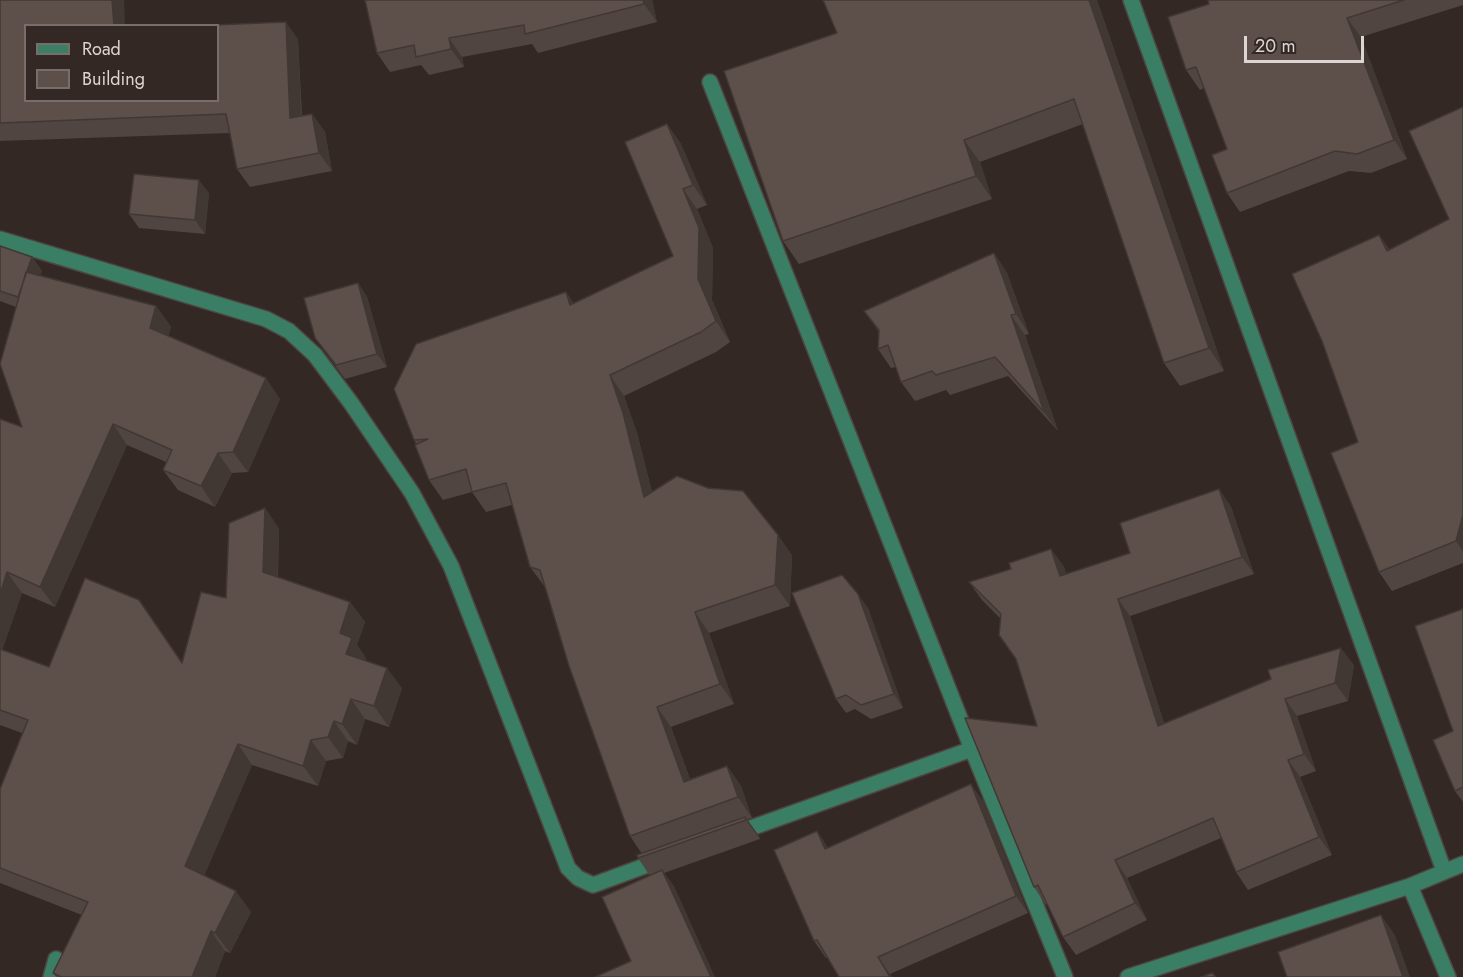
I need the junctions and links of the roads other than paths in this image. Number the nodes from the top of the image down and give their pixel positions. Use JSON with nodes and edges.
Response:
{"nodes":[{"id":1,"x":1131,"y":0,"type":"edge"},
{"id":2,"x":710,"y":82,"type":"dead end"},
{"id":3,"x":0,"y":239,"type":"edge"},
{"id":4,"x":972,"y":749,"type":"junction"},
{"id":5,"x":716,"y":841,"type":"edge"},
{"id":6,"x":671,"y":857,"type":"edge"},
{"id":7,"x":1463,"y":864,"type":"edge"},
{"id":8,"x":1444,"y":871,"type":"junction"},
{"id":9,"x":1410,"y":886,"type":"junction"},
{"id":10,"x":56,"y":959,"type":"dead end"},
{"id":11,"x":51,"y":977,"type":"edge"},
{"id":12,"x":1065,"y":977,"type":"edge"},
{"id":13,"x":1128,"y":977,"type":"edge"},
{"id":14,"x":1448,"y":977,"type":"edge"}],
"edges":[{"from":1,"to":8,"type":"street"},
{"from":2,"to":4,"type":"street"},
{"from":3,"to":6,"type":"street"},
{"from":4,"to":5,"type":"street"},
{"from":4,"to":12,"type":"street"},
{"from":7,"to":8,"type":"street"},
{"from":8,"to":9,"type":"street"},
{"from":9,"to":13,"type":"street"},
{"from":9,"to":14,"type":"street"},
{"from":10,"to":11,"type":"street"}]}
